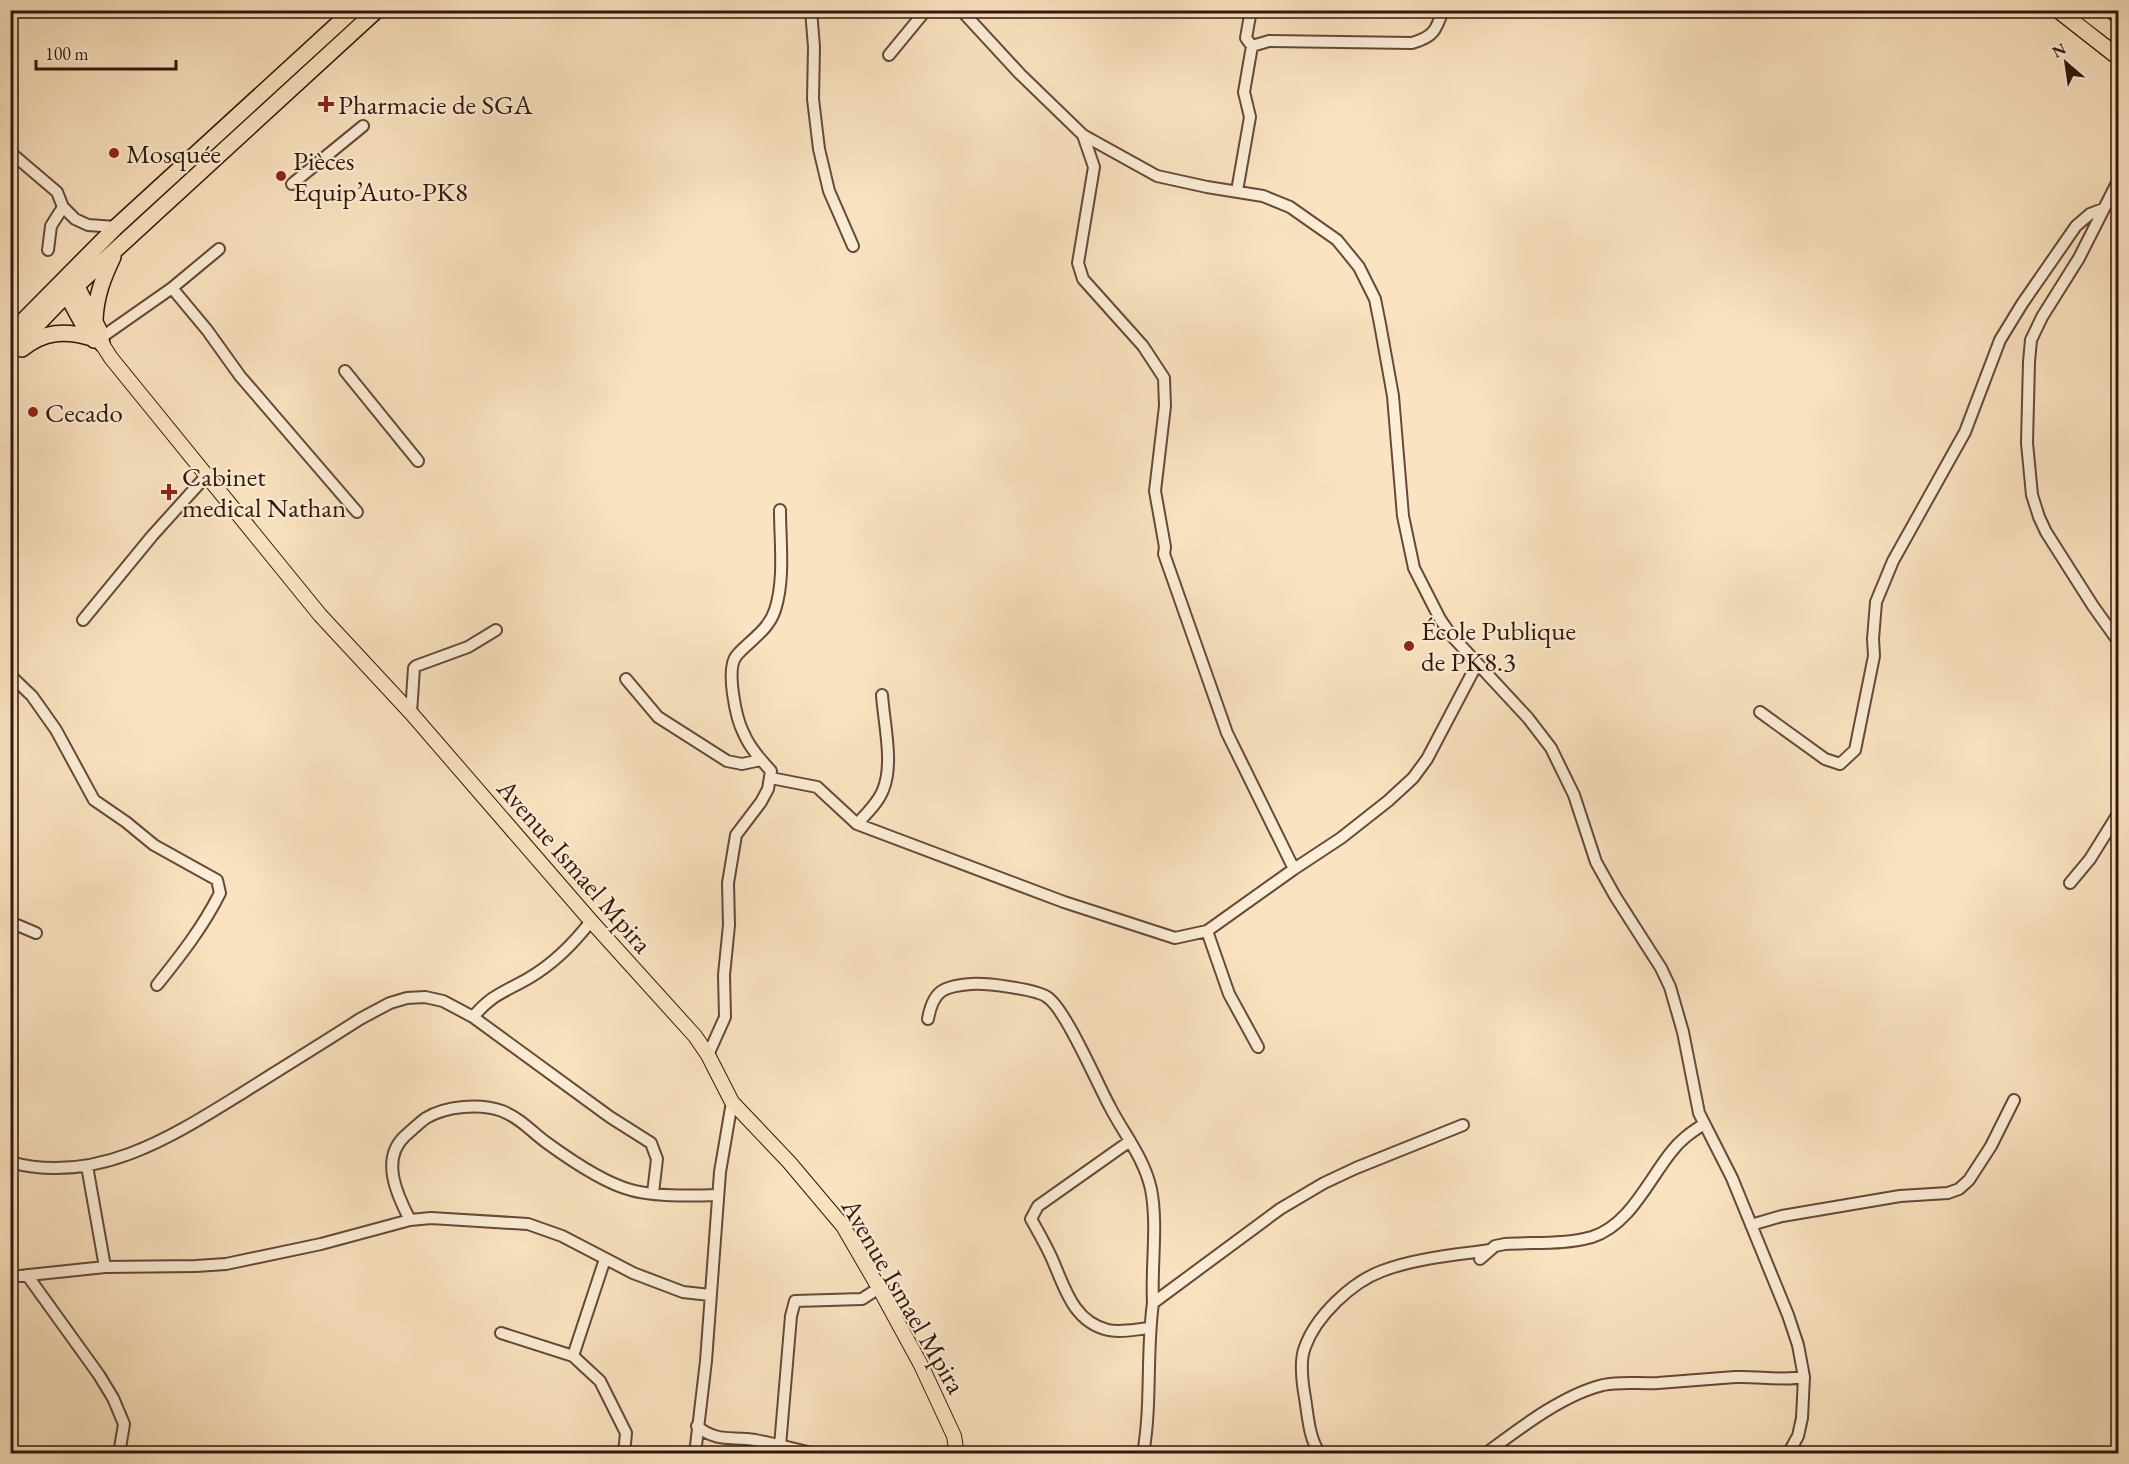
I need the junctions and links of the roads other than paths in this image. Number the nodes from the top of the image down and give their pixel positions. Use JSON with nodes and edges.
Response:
{"nodes":[{"id":1,"x":353,"y":10,"type":"edge"},
{"id":2,"x":377,"y":10,"type":"edge"},
{"id":3,"x":811,"y":10,"type":"edge"},
{"id":4,"x":926,"y":10,"type":"edge"},
{"id":5,"x":961,"y":10,"type":"edge"},
{"id":6,"x":1251,"y":10,"type":"edge"},
{"id":7,"x":1443,"y":10,"type":"edge"},
{"id":8,"x":2058,"y":10,"type":"edge"},
{"id":9,"x":2084,"y":10,"type":"edge"},
{"id":10,"x":2118,"y":36,"type":"edge"},
{"id":11,"x":1252,"y":46,"type":"junction"},
{"id":12,"x":889,"y":55,"type":"dead end"},
{"id":13,"x":2118,"y":57,"type":"edge"},
{"id":14,"x":363,"y":126,"type":"dead end"},
{"id":15,"x":1083,"y":135,"type":"junction"},
{"id":16,"x":10,"y":152,"type":"edge"},
{"id":17,"x":2118,"y":181,"type":"edge"},
{"id":18,"x":292,"y":184,"type":"dead end"},
{"id":19,"x":1237,"y":191,"type":"junction"},
{"id":20,"x":63,"y":207,"type":"junction"},
{"id":21,"x":2103,"y":209,"type":"junction"},
{"id":22,"x":116,"y":227,"type":"junction"},
{"id":23,"x":853,"y":246,"type":"dead end"},
{"id":24,"x":219,"y":249,"type":"dead end"},
{"id":25,"x":48,"y":250,"type":"dead end"},
{"id":26,"x":115,"y":252,"type":"junction"},
{"id":27,"x":68,"y":284,"type":"junction"},
{"id":28,"x":172,"y":288,"type":"junction"},
{"id":29,"x":10,"y":334,"type":"edge"},
{"id":30,"x":98,"y":335,"type":"junction"},
{"id":31,"x":10,"y":353,"type":"edge"},
{"id":32,"x":10,"y":359,"type":"edge"},
{"id":33,"x":345,"y":371,"type":"dead end"},
{"id":34,"x":418,"y":461,"type":"dead end"},
{"id":35,"x":207,"y":475,"type":"junction"},
{"id":36,"x":780,"y":510,"type":"dead end"},
{"id":37,"x":357,"y":512,"type":"dead end"},
{"id":38,"x":83,"y":620,"type":"dead end"},
{"id":39,"x":496,"y":630,"type":"dead end"},
{"id":40,"x":2118,"y":641,"type":"edge"},
{"id":41,"x":1478,"y":664,"type":"junction"},
{"id":42,"x":10,"y":675,"type":"edge"},
{"id":43,"x":626,"y":679,"type":"dead end"},
{"id":44,"x":882,"y":695,"type":"dead end"},
{"id":45,"x":1760,"y":712,"type":"dead end"},
{"id":46,"x":411,"y":713,"type":"junction"},
{"id":47,"x":761,"y":760,"type":"junction"},
{"id":48,"x":771,"y":778,"type":"junction"},
{"id":49,"x":2118,"y":814,"type":"edge"},
{"id":50,"x":857,"y":824,"type":"junction"},
{"id":51,"x":1294,"y":869,"type":"junction"},
{"id":52,"x":2070,"y":883,"type":"dead end"},
{"id":53,"x":591,"y":921,"type":"junction"},
{"id":54,"x":10,"y":922,"type":"edge"},
{"id":55,"x":1207,"y":931,"type":"junction"},
{"id":56,"x":36,"y":933,"type":"dead end"},
{"id":57,"x":157,"y":985,"type":"dead end"},
{"id":58,"x":473,"y":1017,"type":"junction"},
{"id":59,"x":928,"y":1019,"type":"dead end"},
{"id":60,"x":1258,"y":1047,"type":"dead end"},
{"id":61,"x":708,"y":1055,"type":"junction"},
{"id":62,"x":2014,"y":1100,"type":"dead end"},
{"id":63,"x":732,"y":1102,"type":"junction"},
{"id":64,"x":1704,"y":1124,"type":"junction"},
{"id":65,"x":1464,"y":1125,"type":"dead end"},
{"id":66,"x":1130,"y":1141,"type":"junction"},
{"id":67,"x":10,"y":1162,"type":"edge"},
{"id":68,"x":87,"y":1166,"type":"junction"},
{"id":69,"x":653,"y":1193,"type":"junction"},
{"id":70,"x":717,"y":1195,"type":"junction"},
{"id":71,"x":410,"y":1220,"type":"junction"},
{"id":72,"x":1751,"y":1225,"type":"junction"},
{"id":73,"x":1490,"y":1250,"type":"junction"},
{"id":74,"x":605,"y":1259,"type":"junction"},
{"id":75,"x":1480,"y":1259,"type":"dead end"},
{"id":76,"x":105,"y":1267,"type":"junction"},
{"id":77,"x":27,"y":1275,"type":"junction"},
{"id":78,"x":10,"y":1276,"type":"edge"},
{"id":79,"x":879,"y":1288,"type":"junction"},
{"id":80,"x":710,"y":1295,"type":"junction"},
{"id":81,"x":1153,"y":1303,"type":"junction"},
{"id":82,"x":1149,"y":1328,"type":"junction"},
{"id":83,"x":501,"y":1333,"type":"dead end"},
{"id":84,"x":573,"y":1356,"type":"junction"},
{"id":85,"x":1804,"y":1377,"type":"junction"},
{"id":86,"x":697,"y":1426,"type":"junction"},
{"id":87,"x":780,"y":1446,"type":"junction"},
{"id":88,"x":119,"y":1454,"type":"edge"},
{"id":89,"x":624,"y":1454,"type":"edge"},
{"id":90,"x":695,"y":1454,"type":"edge"},
{"id":91,"x":815,"y":1454,"type":"edge"},
{"id":92,"x":957,"y":1454,"type":"edge"},
{"id":93,"x":1143,"y":1454,"type":"edge"},
{"id":94,"x":1320,"y":1454,"type":"edge"},
{"id":95,"x":1485,"y":1454,"type":"edge"},
{"id":96,"x":1788,"y":1454,"type":"edge"}],
"edges":[{"from":1,"to":22,"type":"highway"},
{"from":2,"to":26,"type":"highway"},
{"from":3,"to":23,"type":"street"},
{"from":4,"to":12,"type":"street"},
{"from":5,"to":15,"type":"street"},
{"from":6,"to":11,"type":"street"},
{"from":7,"to":11,"type":"street"},
{"from":8,"to":13,"type":"highway"},
{"from":9,"to":10,"type":"highway"},
{"from":11,"to":19,"type":"street"},
{"from":14,"to":18,"type":"street"},
{"from":15,"to":19,"type":"street"},
{"from":15,"to":51,"type":"street"},
{"from":16,"to":20,"type":"street"},
{"from":17,"to":21,"type":"street"},
{"from":19,"to":41,"type":"street"},
{"from":20,"to":22,"type":"street"},
{"from":20,"to":25,"type":"street"},
{"from":21,"to":40,"type":"street"},
{"from":21,"to":45,"type":"street"},
{"from":22,"to":27,"type":"highway"},
{"from":24,"to":28,"type":"street"},
{"from":26,"to":27,"type":"highway"},
{"from":26,"to":30,"type":"highway"},
{"from":27,"to":29,"type":"highway"},
{"from":27,"to":30,"type":"highway"},
{"from":27,"to":31,"type":"highway"},
{"from":28,"to":30,"type":"street"},
{"from":28,"to":37,"type":"street"},
{"from":30,"to":32,"type":"highway"},
{"from":30,"to":35,"type":"main road","name":"Avenue Ismael Mpira"},
{"from":33,"to":34,"type":"street"},
{"from":35,"to":38,"type":"street"},
{"from":35,"to":46,"type":"main road","name":"Avenue Ismael Mpira"},
{"from":36,"to":47,"type":"street"},
{"from":39,"to":46,"type":"street"},
{"from":41,"to":51,"type":"street"},
{"from":41,"to":64,"type":"street"},
{"from":42,"to":57,"type":"street"},
{"from":43,"to":47,"type":"street"},
{"from":44,"to":50,"type":"street"},
{"from":46,"to":53,"type":"main road","name":"Avenue Ismael Mpira"},
{"from":47,"to":48,"type":"street"},
{"from":48,"to":50,"type":"street"},
{"from":48,"to":61,"type":"street"},
{"from":49,"to":52,"type":"street"},
{"from":50,"to":55,"type":"street"},
{"from":51,"to":55,"type":"street"},
{"from":53,"to":58,"type":"street"},
{"from":53,"to":61,"type":"main road","name":"Avenue Ismael Mpira"},
{"from":54,"to":56,"type":"street"},
{"from":55,"to":60,"type":"street"},
{"from":58,"to":68,"type":"street"},
{"from":58,"to":69,"type":"street"},
{"from":59,"to":66,"type":"street"},
{"from":61,"to":63,"type":"main road","name":"Avenue Ismael Mpira"},
{"from":62,"to":72,"type":"street"},
{"from":63,"to":70,"type":"street"},
{"from":63,"to":79,"type":"main road","name":"Avenue Ismael Mpira"},
{"from":64,"to":72,"type":"street"},
{"from":64,"to":73,"type":"street"},
{"from":65,"to":81,"type":"street"},
{"from":66,"to":81,"type":"street"},
{"from":66,"to":82,"type":"street"},
{"from":67,"to":68,"type":"street"},
{"from":68,"to":76,"type":"street"},
{"from":69,"to":70,"type":"street"},
{"from":69,"to":71,"type":"street"},
{"from":70,"to":80,"type":"street"},
{"from":71,"to":74,"type":"street"},
{"from":71,"to":76,"type":"street"},
{"from":72,"to":85,"type":"street"},
{"from":73,"to":75,"type":"street"},
{"from":73,"to":94,"type":"street"},
{"from":74,"to":80,"type":"street"},
{"from":74,"to":84,"type":"street"},
{"from":76,"to":77,"type":"street"},
{"from":77,"to":78,"type":"street"},
{"from":77,"to":88,"type":"street"},
{"from":79,"to":87,"type":"street"},
{"from":79,"to":92,"type":"main road","name":"Avenue Ismael Mpira"},
{"from":80,"to":86,"type":"street"},
{"from":81,"to":82,"type":"street"},
{"from":82,"to":93,"type":"street"},
{"from":83,"to":84,"type":"street"},
{"from":84,"to":89,"type":"street"},
{"from":85,"to":95,"type":"street"},
{"from":85,"to":96,"type":"street"},
{"from":86,"to":87,"type":"street"},
{"from":86,"to":90,"type":"street"},
{"from":87,"to":91,"type":"street"}]}
